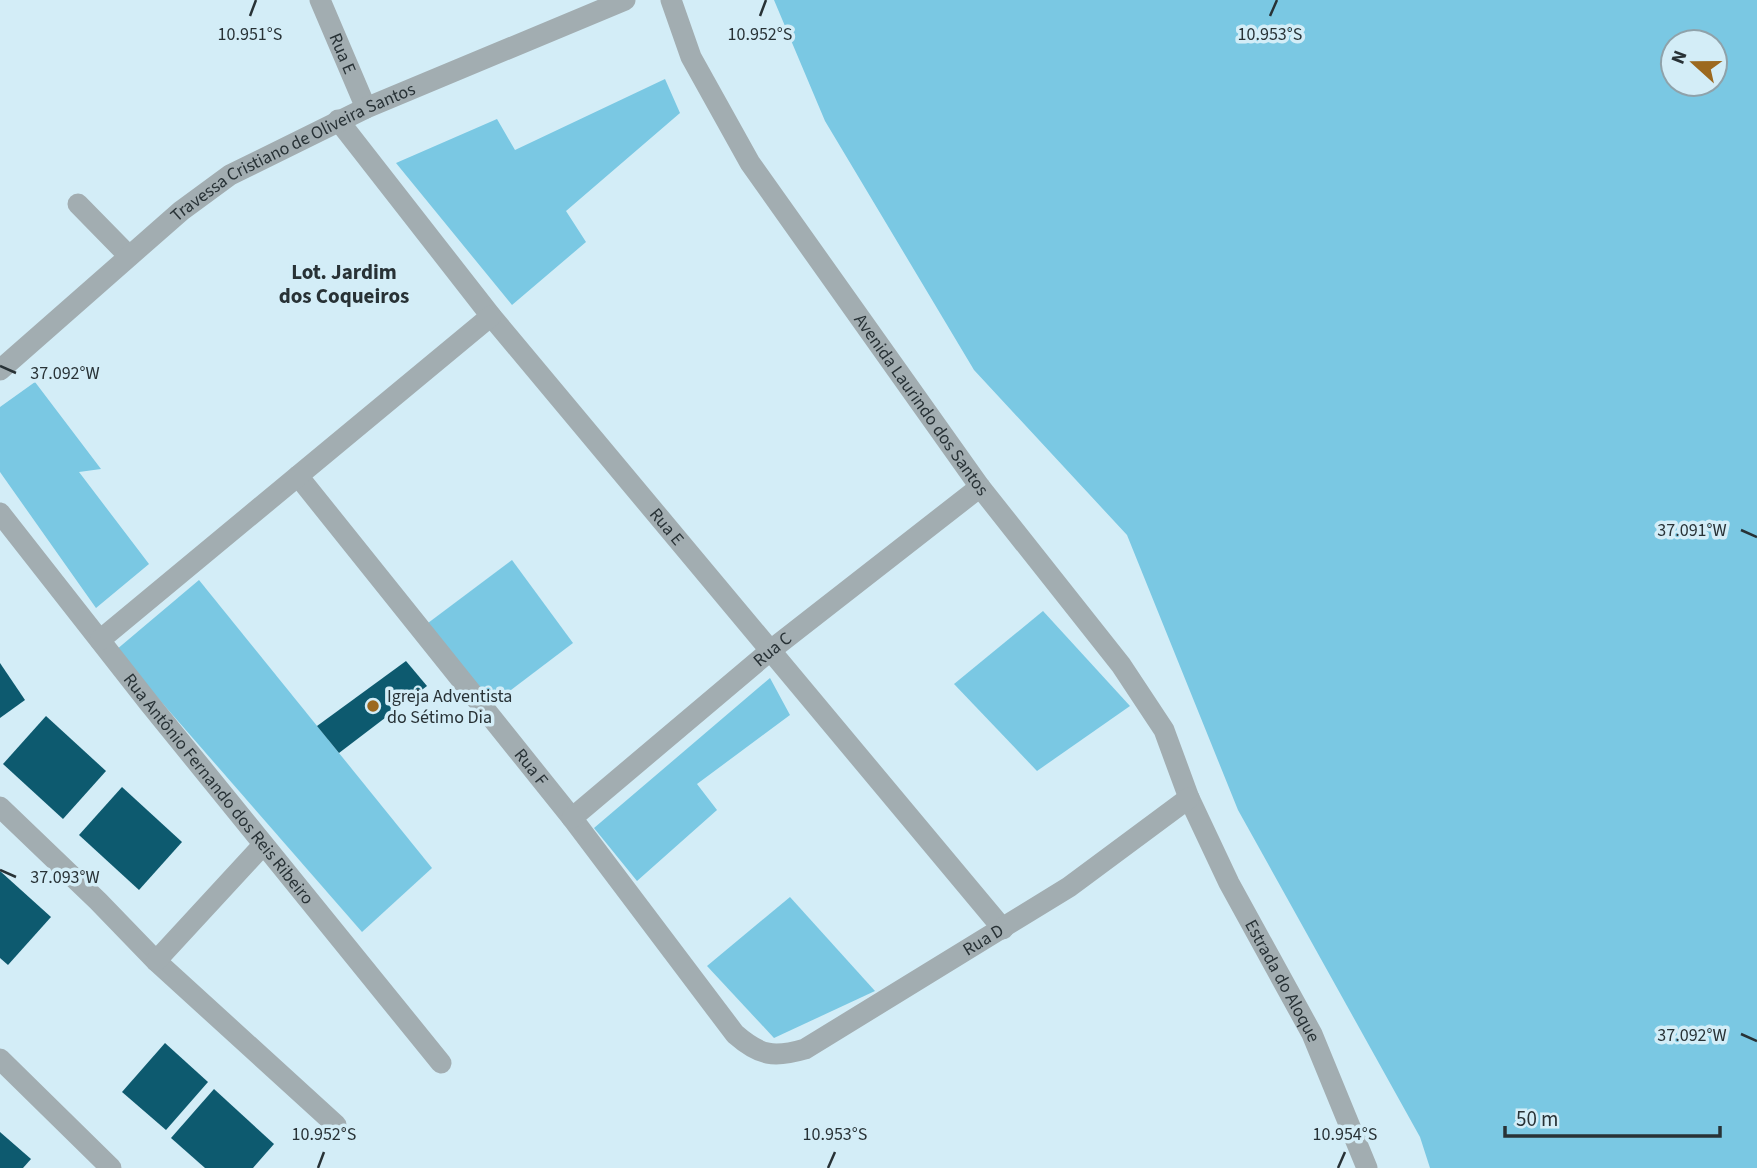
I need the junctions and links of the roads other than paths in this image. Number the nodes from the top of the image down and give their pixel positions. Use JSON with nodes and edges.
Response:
{"nodes":[{"id":1,"x":320,"y":0,"type":"edge"},
{"id":2,"x":625,"y":0,"type":"edge"},
{"id":3,"x":671,"y":0,"type":"edge"},
{"id":4,"x":366,"y":107,"type":"junction"},
{"id":5,"x":338,"y":120,"type":"junction"},
{"id":6,"x":78,"y":204,"type":"dead end"},
{"id":7,"x":129,"y":256,"type":"junction"},
{"id":8,"x":491,"y":316,"type":"junction"},
{"id":9,"x":0,"y":370,"type":"edge"},
{"id":10,"x":298,"y":476,"type":"junction"},
{"id":11,"x":980,"y":487,"type":"junction"},
{"id":12,"x":0,"y":513,"type":"edge"},
{"id":13,"x":100,"y":640,"type":"junction"},
{"id":14,"x":771,"y":650,"type":"junction"},
{"id":15,"x":1189,"y":798,"type":"junction"},
{"id":16,"x":0,"y":807,"type":"edge"},
{"id":17,"x":572,"y":818,"type":"junction"},
{"id":18,"x":263,"y":845,"type":"junction"},
{"id":19,"x":1003,"y":929,"type":"junction"},
{"id":20,"x":156,"y":961,"type":"junction"},
{"id":21,"x":766,"y":1054,"type":"joint"},
{"id":22,"x":0,"y":1059,"type":"edge"},
{"id":23,"x":441,"y":1063,"type":"dead end"},
{"id":24,"x":336,"y":1125,"type":"dead end"},
{"id":25,"x":111,"y":1168,"type":"edge"},
{"id":26,"x":1367,"y":1168,"type":"edge"}],
"edges":[{"from":1,"to":4,"type":"street","name":"Rua E"},
{"from":2,"to":4,"type":"street","name":"Travessa Cristiano de Oliveira Santos"},
{"from":3,"to":11,"type":"street","name":"Avenida Laurindo dos Santos"},
{"from":4,"to":5,"type":"street","name":"Travessa Cristiano de Oliveira Santos"},
{"from":5,"to":7,"type":"street","name":"Travessa Cristiano de Oliveira Santos"},
{"from":5,"to":8,"type":"street","name":"Rua E"},
{"from":6,"to":7,"type":"street"},
{"from":7,"to":9,"type":"street","name":"Travessa Cristiano de Oliveira Santos"},
{"from":8,"to":10,"type":"street"},
{"from":8,"to":14,"type":"street","name":"Rua E"},
{"from":10,"to":13,"type":"street"},
{"from":10,"to":17,"type":"street","name":"Rua F"},
{"from":11,"to":14,"type":"street","name":"Rua C"},
{"from":11,"to":15,"type":"street","name":"Avenida Laurindo dos Santos"},
{"from":12,"to":13,"type":"street","name":"Rua Antônio Fernando dos Reis Ribeiro"},
{"from":13,"to":18,"type":"street","name":"Rua Antônio Fernando dos Reis Ribeiro"},
{"from":14,"to":17,"type":"street","name":"Rua C"},
{"from":14,"to":19,"type":"street","name":"Rua E"},
{"from":15,"to":19,"type":"street","name":"Rua D"},
{"from":15,"to":26,"type":"street","name":"Estrada do Aloque"},
{"from":16,"to":20,"type":"street"},
{"from":17,"to":21,"type":"street","name":"Rua F"},
{"from":18,"to":20,"type":"street"},
{"from":18,"to":23,"type":"street","name":"Rua Antônio Fernando dos Reis Ribeiro"},
{"from":19,"to":21,"type":"street","name":"Rua D"},
{"from":20,"to":24,"type":"street"},
{"from":22,"to":25,"type":"street"}]}
